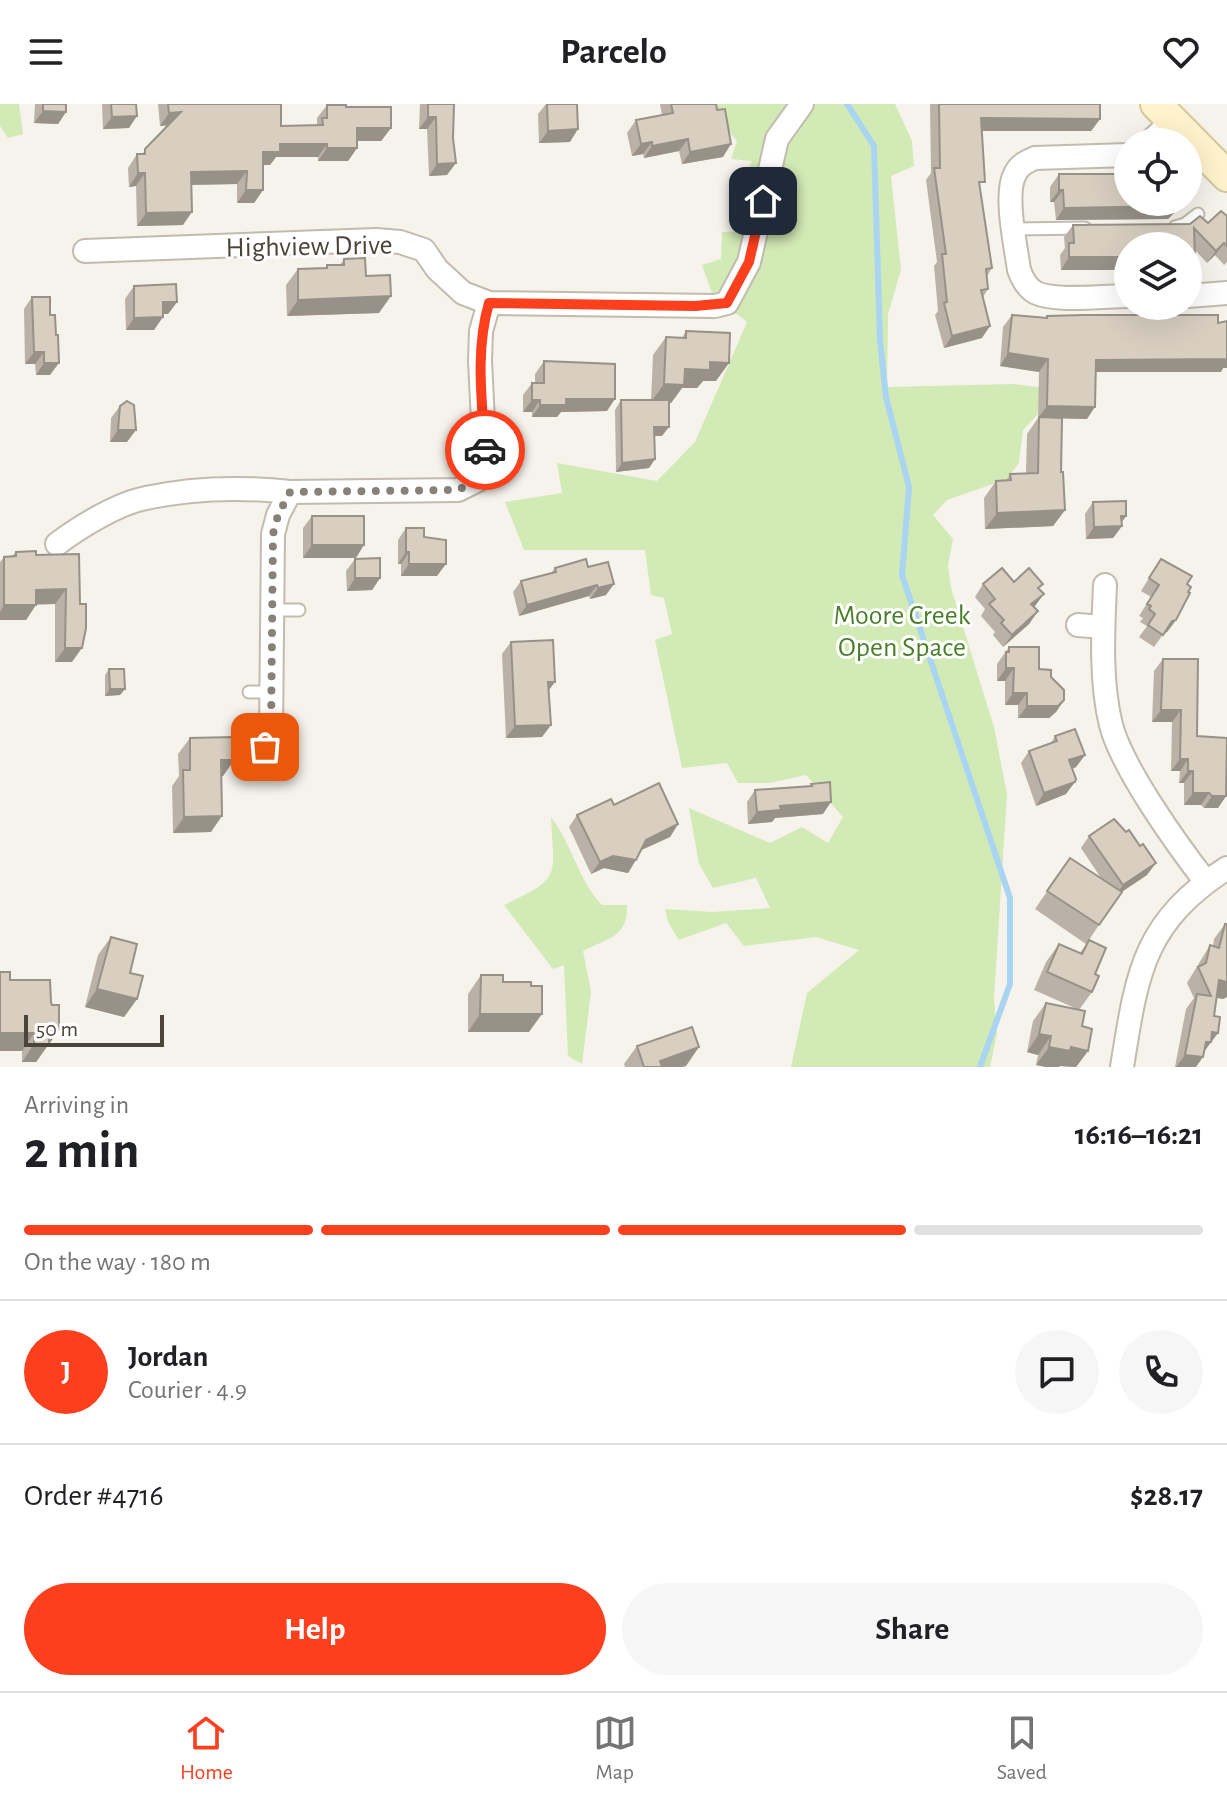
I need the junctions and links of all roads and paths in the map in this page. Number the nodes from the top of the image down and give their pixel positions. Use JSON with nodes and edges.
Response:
{"nodes":[{"id":1,"x":802,"y":104,"type":"edge"},
{"id":2,"x":1164,"y":112,"type":"edge"},
{"id":3,"x":1114,"y":155,"type":"edge"},
{"id":4,"x":1227,"y":176,"type":"edge"},
{"id":5,"x":1195,"y":216,"type":"edge"},
{"id":6,"x":1162,"y":227,"type":"edge"},
{"id":7,"x":1099,"y":228,"type":"edge"},
{"id":8,"x":1014,"y":229,"type":"junction"},
{"id":9,"x":85,"y":251,"type":"dead end"},
{"id":10,"x":1227,"y":293,"type":"edge"},
{"id":11,"x":1202,"y":295,"type":"edge"},
{"id":12,"x":1114,"y":296,"type":"edge"},
{"id":13,"x":489,"y":303,"type":"junction"},
{"id":14,"x":290,"y":492,"type":"junction"},
{"id":15,"x":57,"y":544,"type":"dead end"},
{"id":16,"x":1105,"y":585,"type":"dead end"},
{"id":17,"x":272,"y":610,"type":"junction"},
{"id":18,"x":299,"y":610,"type":"dead end"},
{"id":19,"x":1078,"y":625,"type":"dead end"},
{"id":20,"x":1103,"y":627,"type":"junction"},
{"id":21,"x":257,"y":762,"type":"dead end"},
{"id":22,"x":1227,"y":868,"type":"edge"},
{"id":23,"x":1206,"y":882,"type":"junction"},
{"id":24,"x":1122,"y":1067,"type":"edge"}],
"edges":[{"from":1,"to":13,"type":"street","name":"Highview Drive"},
{"from":2,"to":4,"type":"main road"},
{"from":3,"to":8,"type":"street"},
{"from":5,"to":6,"type":"lane"},
{"from":7,"to":8,"type":"lane"},
{"from":8,"to":12,"type":"street"},
{"from":9,"to":13,"type":"street","name":"Highview Drive"},
{"from":10,"to":11,"type":"street"},
{"from":13,"to":14,"type":"street"},
{"from":14,"to":15,"type":"street"},
{"from":14,"to":17,"type":"street"},
{"from":16,"to":20,"type":"street"},
{"from":17,"to":18,"type":"lane"},
{"from":17,"to":21,"type":"street"},
{"from":19,"to":20,"type":"street"},
{"from":20,"to":23,"type":"street"},
{"from":22,"to":23,"type":"street"},
{"from":23,"to":24,"type":"street"}]}
